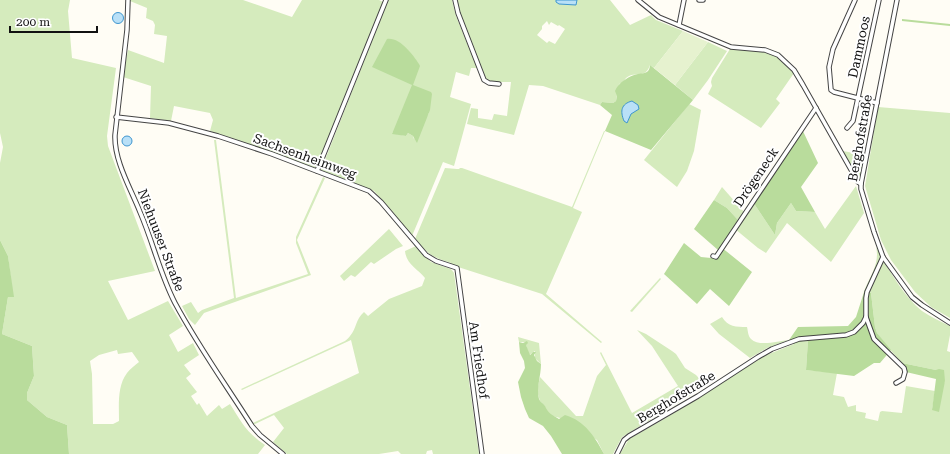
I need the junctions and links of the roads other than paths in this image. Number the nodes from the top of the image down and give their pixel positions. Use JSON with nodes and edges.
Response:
{"nodes":[{"id":1,"x":128,"y":0,"type":"edge"},
{"id":2,"x":386,"y":0,"type":"edge"},
{"id":3,"x":454,"y":0,"type":"edge"},
{"id":4,"x":638,"y":0,"type":"edge"},
{"id":5,"x":684,"y":0,"type":"edge"},
{"id":6,"x":699,"y":0,"type":"edge"},
{"id":7,"x":702,"y":0,"type":"edge"},
{"id":8,"x":855,"y":0,"type":"edge"},
{"id":9,"x":879,"y":0,"type":"edge"},
{"id":10,"x":897,"y":0,"type":"edge"},
{"id":11,"x":679,"y":25,"type":"junction"},
{"id":12,"x":499,"y":84,"type":"dead end"},
{"id":13,"x":858,"y":98,"type":"junction"},
{"id":14,"x":876,"y":103,"type":"junction"},
{"id":15,"x":816,"y":108,"type":"junction"},
{"id":16,"x":116,"y":117,"type":"junction"},
{"id":17,"x":847,"y":128,"type":"dead end"},
{"id":18,"x":317,"y":171,"type":"junction"},
{"id":19,"x":861,"y":184,"type":"junction"},
{"id":20,"x":713,"y":256,"type":"dead end"},
{"id":21,"x":883,"y":257,"type":"junction"},
{"id":22,"x":457,"y":268,"type":"joint"},
{"id":23,"x":866,"y":317,"type":"junction"},
{"id":24,"x":950,"y":323,"type":"edge"},
{"id":25,"x":896,"y":383,"type":"dead end"},
{"id":26,"x":284,"y":454,"type":"edge"},
{"id":27,"x":482,"y":454,"type":"edge"},
{"id":28,"x":616,"y":454,"type":"edge"}],
"edges":[{"from":1,"to":16,"type":"street","name":"Niehuuser Straße"},
{"from":2,"to":18,"type":"street"},
{"from":3,"to":12,"type":"street"},
{"from":4,"to":11,"type":"street"},
{"from":5,"to":11,"type":"street"},
{"from":6,"to":7,"type":"street"},
{"from":8,"to":13,"type":"street","name":"Dammoos"},
{"from":9,"to":13,"type":"street","name":"Dammoos"},
{"from":10,"to":14,"type":"street","name":"Berghofstraße"},
{"from":11,"to":15,"type":"street"},
{"from":13,"to":14,"type":"street","name":"Dammoos"},
{"from":13,"to":17,"type":"street","name":"Dammoos"},
{"from":14,"to":19,"type":"street","name":"Berghofstraße"},
{"from":15,"to":19,"type":"street"},
{"from":15,"to":20,"type":"street","name":"Drögeneck"},
{"from":16,"to":18,"type":"street","name":"Sachsenheimweg"},
{"from":16,"to":26,"type":"street","name":"Niehuuser Straße"},
{"from":18,"to":22,"type":"street","name":"Sachsenheimweg"},
{"from":19,"to":21,"type":"street","name":"Berghofstraße"},
{"from":21,"to":23,"type":"street"},
{"from":21,"to":24,"type":"street","name":"Berghofstraße"},
{"from":22,"to":27,"type":"street","name":"Am Friedhof"},
{"from":23,"to":25,"type":"street"},
{"from":23,"to":28,"type":"street","name":"Berghofstraße"}]}
